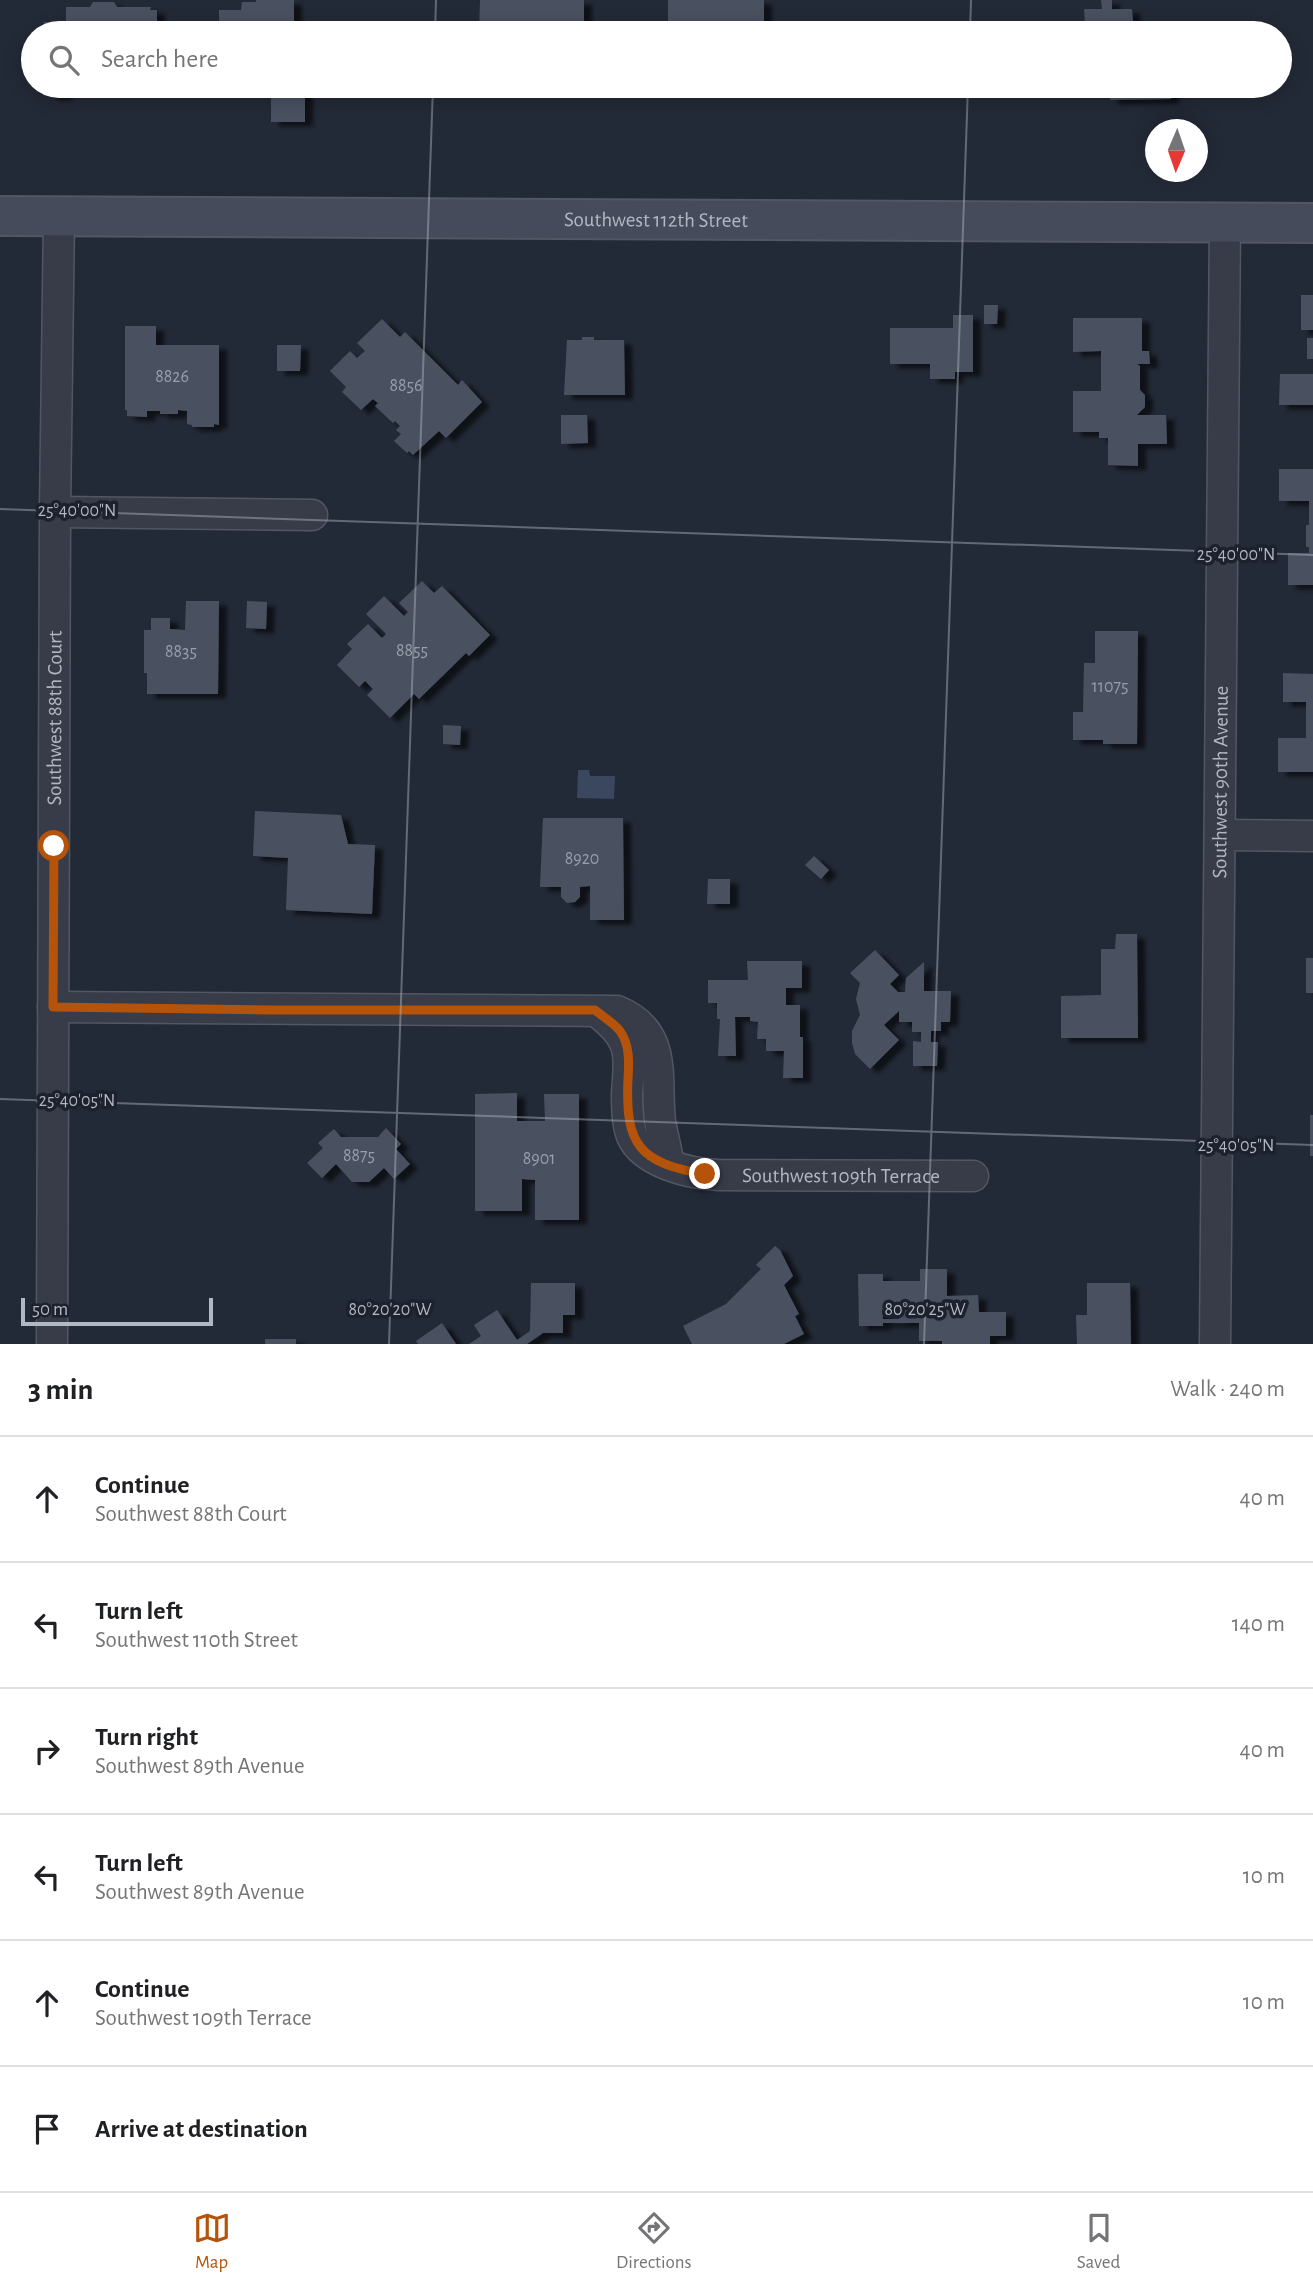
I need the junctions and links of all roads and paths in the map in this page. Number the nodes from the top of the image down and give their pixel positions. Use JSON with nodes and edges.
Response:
{"nodes":[{"id":1,"x":0,"y":216,"type":"edge"},
{"id":2,"x":59,"y":216,"type":"junction"},
{"id":3,"x":1225,"y":222,"type":"junction"},
{"id":4,"x":1313,"y":223,"type":"edge"},
{"id":5,"x":55,"y":512,"type":"junction"},
{"id":6,"x":312,"y":515,"type":"dead end"},
{"id":7,"x":1220,"y":835,"type":"junction"},
{"id":8,"x":1313,"y":836,"type":"edge"},
{"id":9,"x":53,"y":1007,"type":"junction"},
{"id":10,"x":973,"y":1176,"type":"dead end"},
{"id":11,"x":52,"y":1344,"type":"edge"},
{"id":12,"x":1215,"y":1344,"type":"edge"}],
"edges":[{"from":1,"to":2,"type":"main road","name":"Southwest 112th Street"},
{"from":2,"to":3,"type":"main road","name":"Southwest 112th Street"},
{"from":2,"to":5,"type":"street","name":"Southwest 88th Court"},
{"from":3,"to":4,"type":"main road","name":"Southwest 112th Street"},
{"from":3,"to":7,"type":"street","name":"Southwest 90th Avenue"},
{"from":5,"to":6,"type":"street"},
{"from":5,"to":9,"type":"street","name":"Southwest 88th Court"},
{"from":7,"to":8,"type":"street"},
{"from":7,"to":12,"type":"street","name":"Southwest 90th Avenue"},
{"from":9,"to":10,"type":"street","name":"Southwest 109th Terrace"},
{"from":9,"to":11,"type":"street","name":"Southwest 88th Court"}]}
